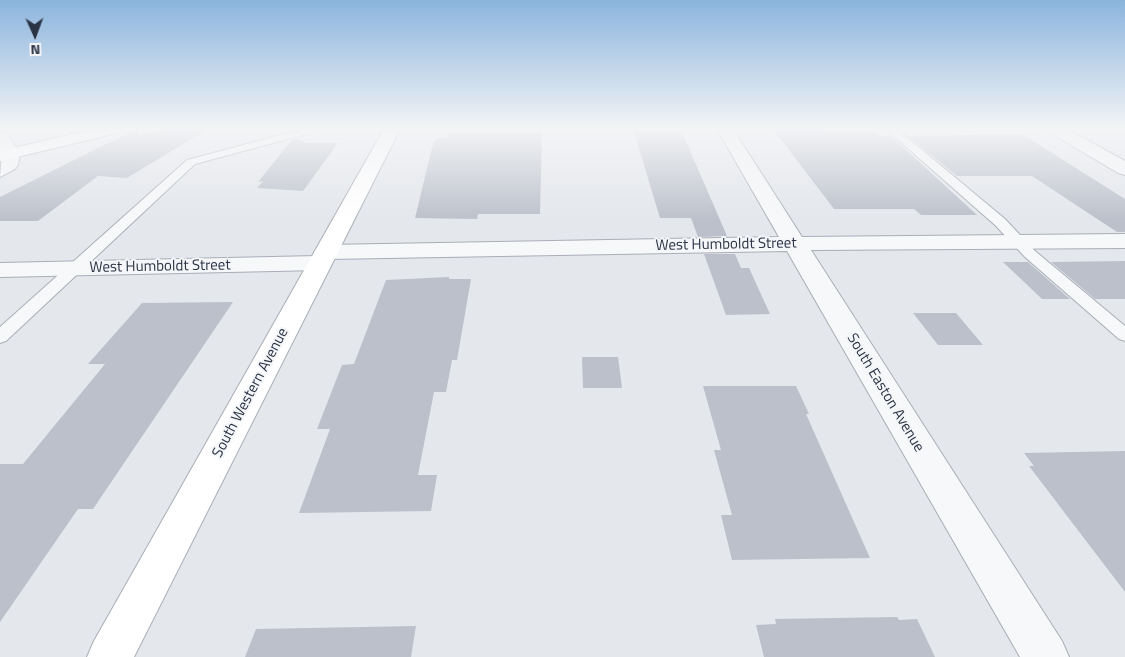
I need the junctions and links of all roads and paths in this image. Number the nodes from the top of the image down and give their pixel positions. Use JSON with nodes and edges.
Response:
{"nodes":[{"id":1,"x":7,"y":160,"type":"edge"},
{"id":2,"x":201,"y":160,"type":"edge"},
{"id":3,"x":375,"y":160,"type":"edge"},
{"id":4,"x":743,"y":160,"type":"edge"},
{"id":5,"x":927,"y":160,"type":"edge"},
{"id":6,"x":1109,"y":160,"type":"edge"},
{"id":7,"x":1125,"y":169,"type":"edge"},
{"id":8,"x":0,"y":171,"type":"edge"},
{"id":9,"x":1125,"y":240,"type":"edge"},
{"id":10,"x":1018,"y":242,"type":"junction"},
{"id":11,"x":794,"y":244,"type":"junction"},
{"id":12,"x":323,"y":257,"type":"junction"},
{"id":13,"x":75,"y":269,"type":"junction"},
{"id":14,"x":0,"y":270,"type":"edge"},
{"id":15,"x":1125,"y":335,"type":"edge"},
{"id":16,"x":0,"y":337,"type":"edge"},
{"id":17,"x":110,"y":657,"type":"edge"},
{"id":18,"x":1046,"y":657,"type":"edge"}],
"edges":[{"from":1,"to":8,"type":"street"},
{"from":2,"to":13,"type":"lane"},
{"from":3,"to":12,"type":"main road","name":"South Western Avenue"},
{"from":4,"to":11,"type":"street","name":"South Easton Avenue"},
{"from":5,"to":10,"type":"lane"},
{"from":6,"to":7,"type":"street"},
{"from":9,"to":10,"type":"street","name":"West Humboldt Street"},
{"from":10,"to":11,"type":"street","name":"West Humboldt Street"},
{"from":10,"to":15,"type":"lane"},
{"from":11,"to":12,"type":"street","name":"West Humboldt Street"},
{"from":11,"to":18,"type":"street","name":"South Easton Avenue"},
{"from":12,"to":13,"type":"street","name":"West Humboldt Street"},
{"from":12,"to":17,"type":"main road","name":"South Western Avenue"},
{"from":13,"to":14,"type":"street","name":"West Humboldt Street"},
{"from":13,"to":16,"type":"lane"}]}
